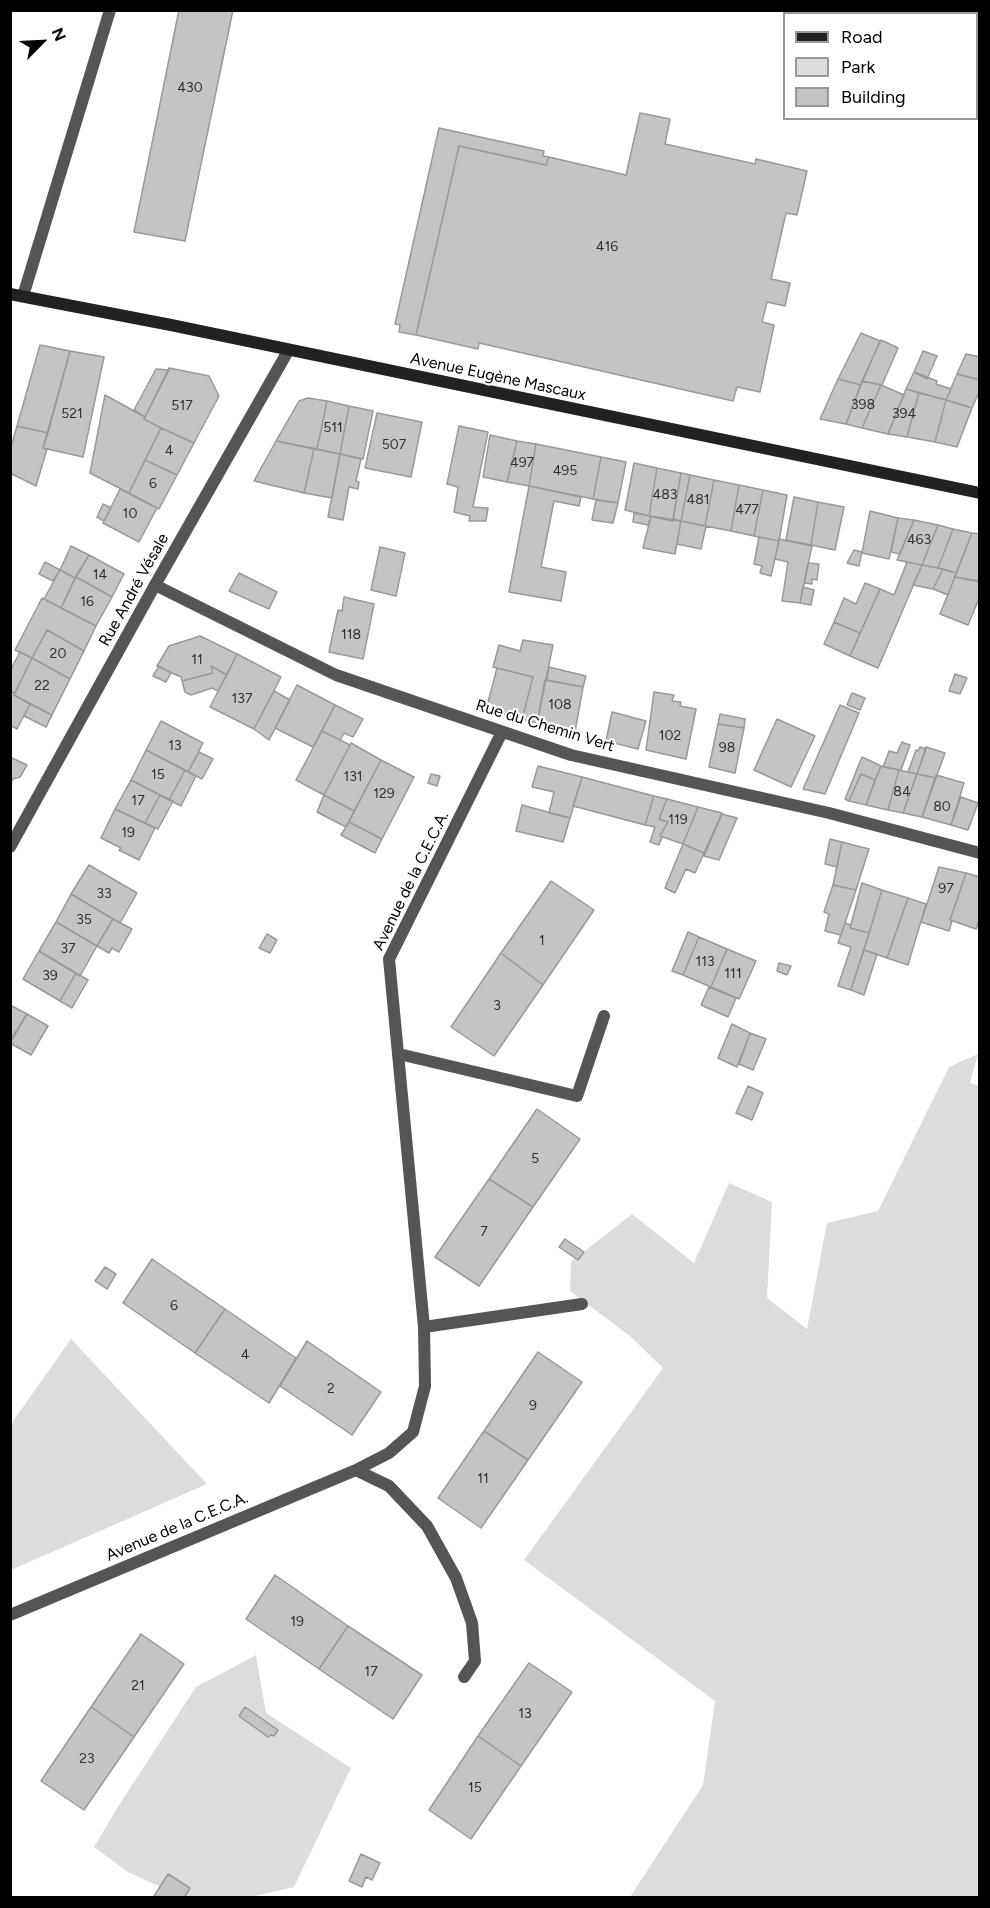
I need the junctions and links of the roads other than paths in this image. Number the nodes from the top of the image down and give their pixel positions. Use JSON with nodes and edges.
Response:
{"nodes":[{"id":1,"x":110,"y":10,"type":"edge"},
{"id":2,"x":17,"y":295,"type":"edge"},
{"id":3,"x":288,"y":351,"type":"junction"},
{"id":4,"x":980,"y":493,"type":"edge"},
{"id":5,"x":155,"y":585,"type":"junction"},
{"id":6,"x":502,"y":732,"type":"junction"},
{"id":7,"x":10,"y":848,"type":"edge"},
{"id":8,"x":980,"y":853,"type":"edge"},
{"id":9,"x":604,"y":1016,"type":"dead end"},
{"id":10,"x":399,"y":1054,"type":"junction"},
{"id":11,"x":582,"y":1304,"type":"dead end"},
{"id":12,"x":424,"y":1327,"type":"junction"},
{"id":13,"x":356,"y":1470,"type":"junction"},
{"id":14,"x":10,"y":1615,"type":"edge"},
{"id":15,"x":464,"y":1677,"type":"dead end"}],
"edges":[{"from":1,"to":2,"type":"street"},
{"from":2,"to":3,"type":"main road","name":"Avenue Eugène Mascaux"},
{"from":3,"to":4,"type":"main road","name":"Avenue Eugène Mascaux"},
{"from":3,"to":5,"type":"street","name":"Rue André Vésale"},
{"from":5,"to":6,"type":"street","name":"Rue du Chemin Vert"},
{"from":5,"to":7,"type":"street","name":"Rue André Vésale"},
{"from":6,"to":8,"type":"street","name":"Rue du Chemin Vert"},
{"from":6,"to":10,"type":"street","name":"Avenue de la C.E.C.A."},
{"from":9,"to":10,"type":"street"},
{"from":10,"to":12,"type":"street","name":"Avenue de la C.E.C.A."},
{"from":11,"to":12,"type":"street"},
{"from":12,"to":13,"type":"street","name":"Avenue de la C.E.C.A."},
{"from":13,"to":14,"type":"street","name":"Avenue de la C.E.C.A."},
{"from":13,"to":15,"type":"street"}]}
